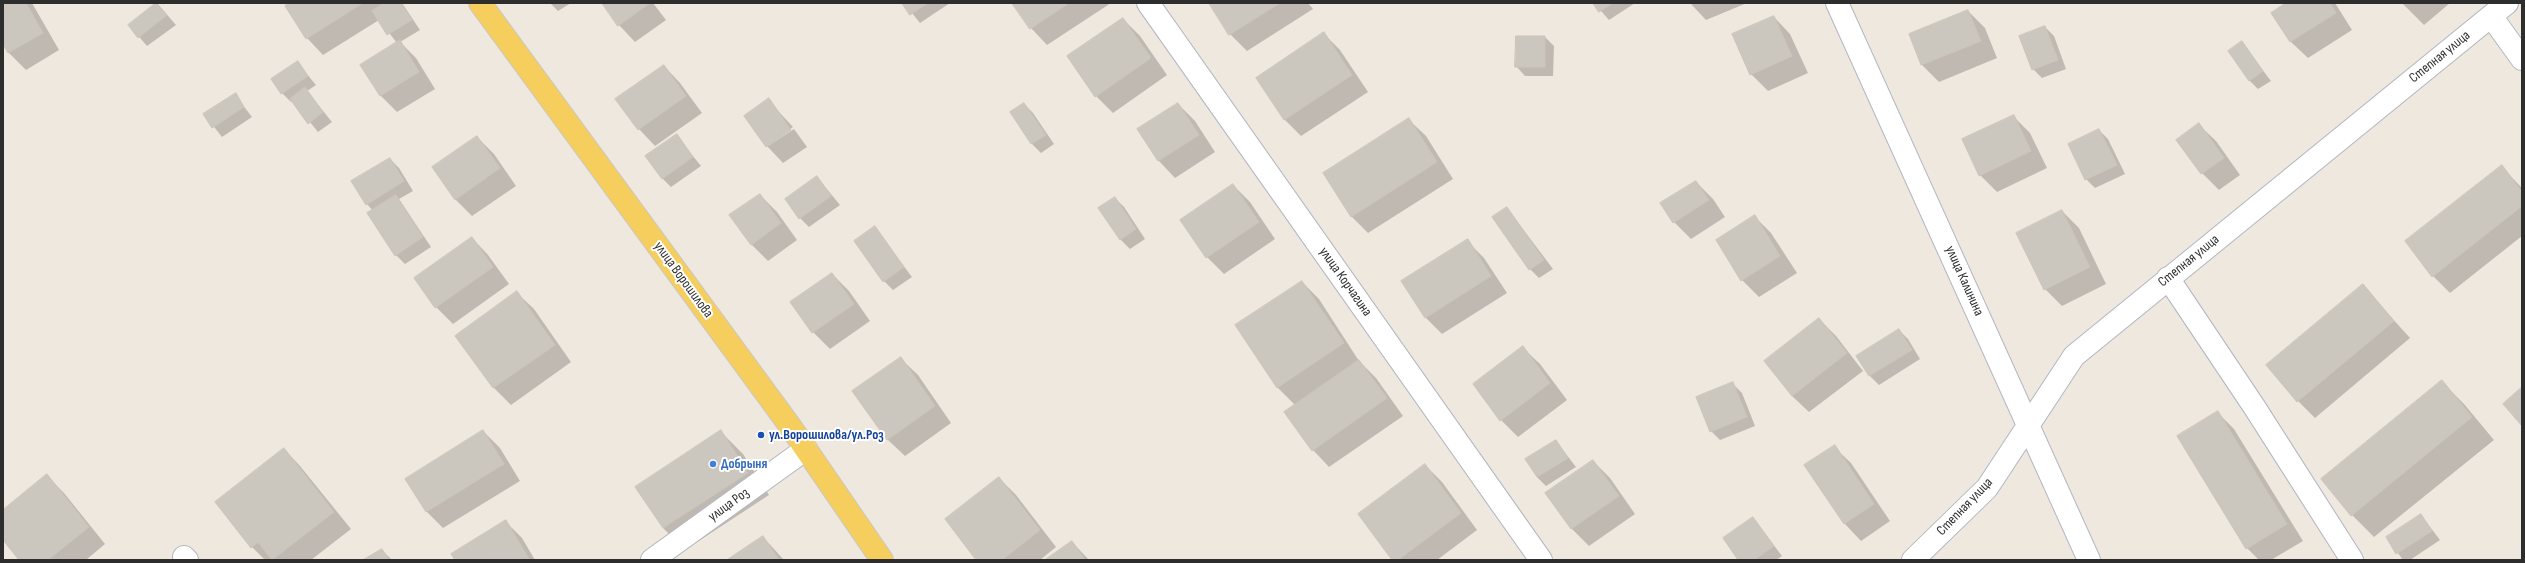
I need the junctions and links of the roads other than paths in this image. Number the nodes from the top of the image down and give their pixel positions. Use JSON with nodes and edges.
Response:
{"nodes":[{"id":1,"x":480,"y":3,"type":"edge"},
{"id":2,"x":1148,"y":3,"type":"edge"},
{"id":3,"x":1838,"y":3,"type":"edge"},
{"id":4,"x":2499,"y":9,"type":"edge"},
{"id":5,"x":2522,"y":60,"type":"edge"},
{"id":6,"x":2168,"y":278,"type":"junction"},
{"id":7,"x":2028,"y":428,"type":"junction"},
{"id":8,"x":806,"y":449,"type":"junction"},
{"id":9,"x":652,"y":560,"type":"edge"},
{"id":10,"x":882,"y":560,"type":"edge"},
{"id":11,"x":1541,"y":560,"type":"edge"},
{"id":12,"x":1913,"y":560,"type":"edge"},
{"id":13,"x":2088,"y":560,"type":"edge"},
{"id":14,"x":2352,"y":560,"type":"edge"}],
"edges":[{"from":1,"to":8,"type":"main road","name":"улица Ворошилова"},
{"from":2,"to":11,"type":"street","name":"улица Корчагина"},
{"from":3,"to":7,"type":"street","name":"улица Калинина"},
{"from":4,"to":5,"type":"street"},
{"from":4,"to":6,"type":"street","name":"Степная улица"},
{"from":6,"to":7,"type":"street","name":"Степная улица"},
{"from":6,"to":14,"type":"street"},
{"from":7,"to":12,"type":"street","name":"Степная улица"},
{"from":7,"to":13,"type":"street","name":"улица Калинина"},
{"from":8,"to":9,"type":"street","name":"улица Роз"},
{"from":8,"to":10,"type":"main road","name":"улица Ворошилова"}]}
